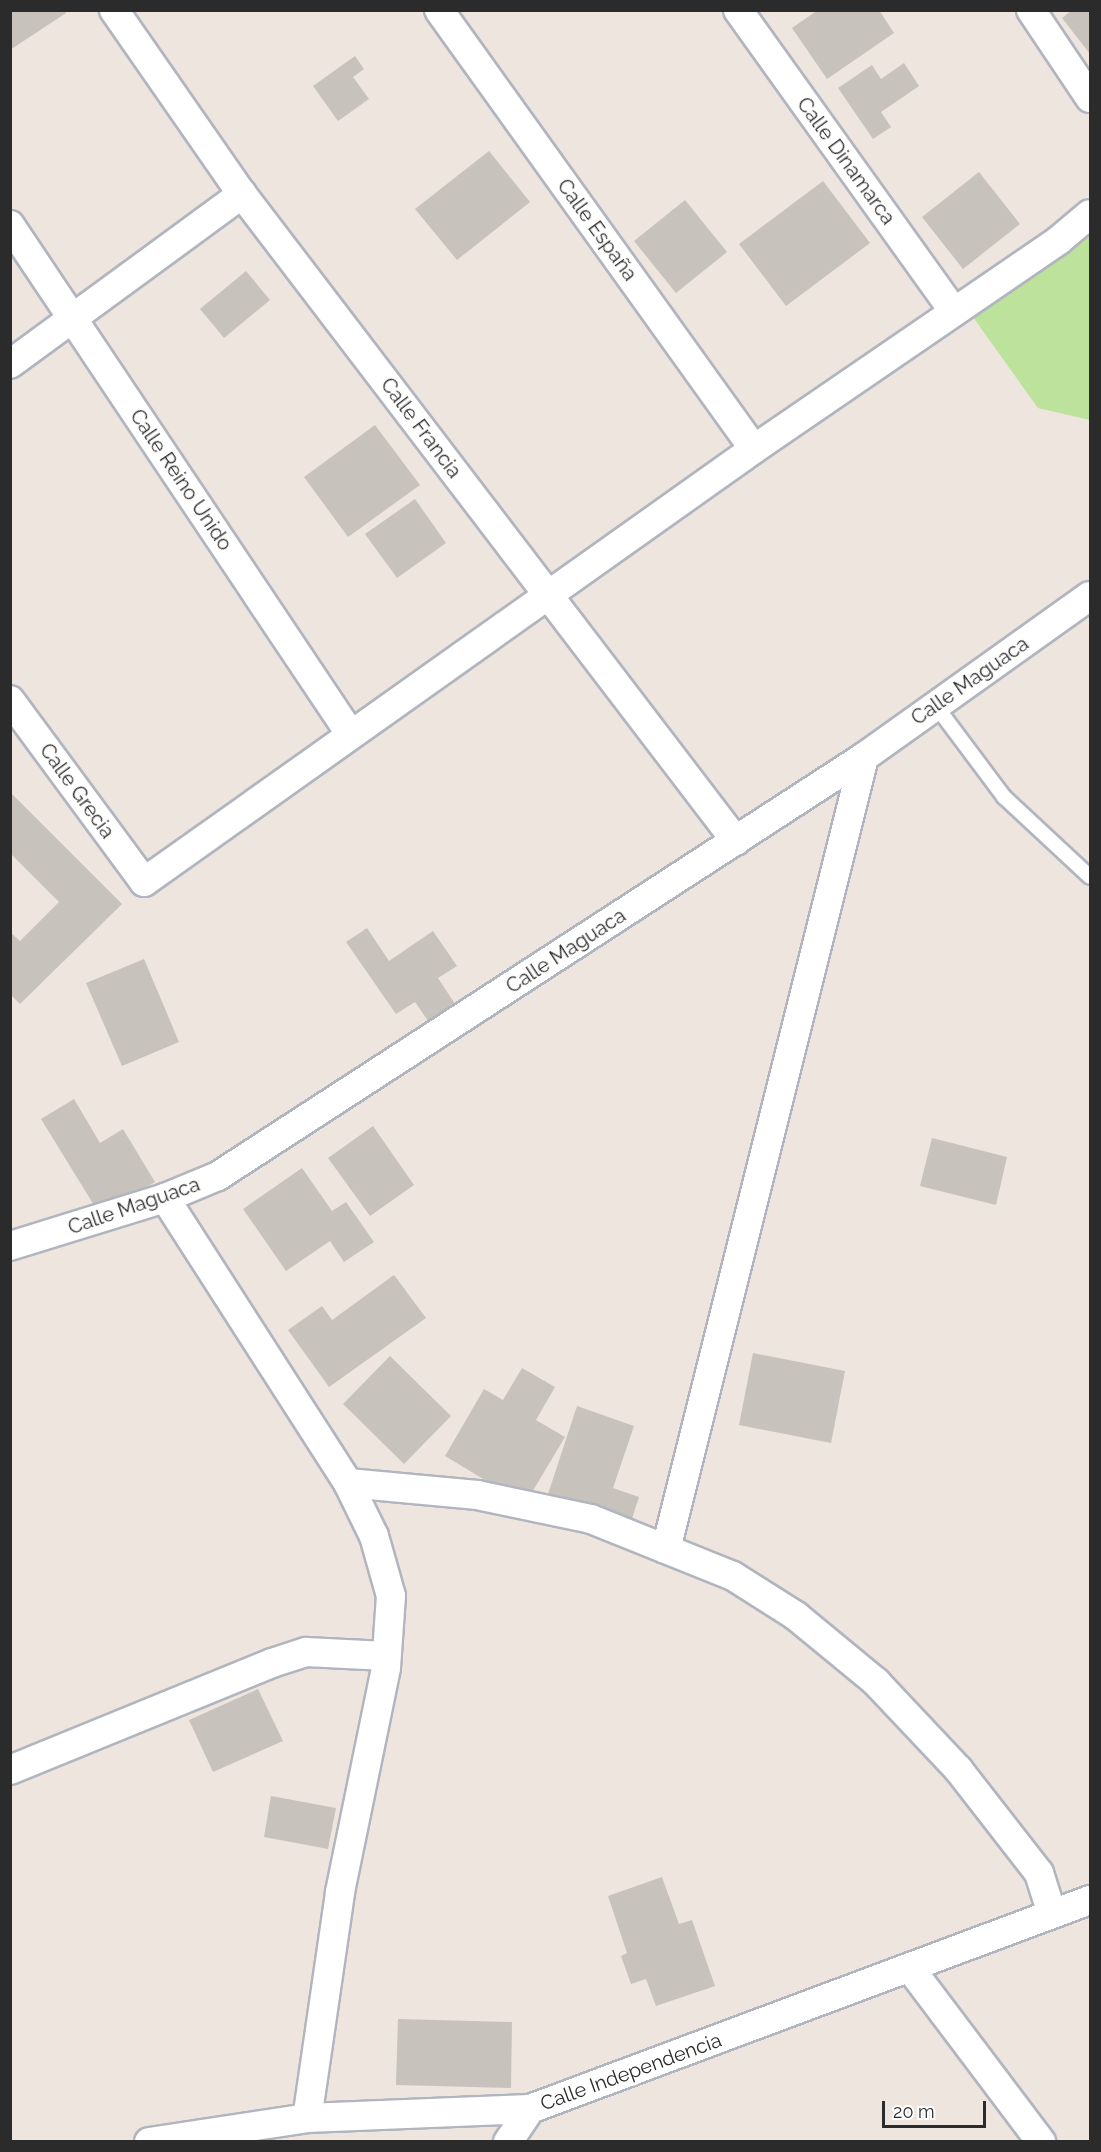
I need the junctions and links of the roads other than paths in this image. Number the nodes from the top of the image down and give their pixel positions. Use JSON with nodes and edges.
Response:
{"nodes":[{"id":1,"x":114,"y":10,"type":"edge"},
{"id":2,"x":439,"y":10,"type":"edge"},
{"id":3,"x":738,"y":10,"type":"edge"},
{"id":4,"x":1031,"y":10,"type":"edge"},
{"id":5,"x":1090,"y":98,"type":"edge"},
{"id":6,"x":242,"y":194,"type":"junction"},
{"id":7,"x":1090,"y":214,"type":"edge"},
{"id":8,"x":10,"y":225,"type":"edge"},
{"id":9,"x":954,"y":312,"type":"junction"},
{"id":10,"x":73,"y":318,"type":"junction"},
{"id":11,"x":10,"y":364,"type":"edge"},
{"id":12,"x":754,"y":448,"type":"junction"},
{"id":13,"x":550,"y":596,"type":"junction"},
{"id":14,"x":1090,"y":596,"type":"edge"},
{"id":15,"x":936,"y":706,"type":"junction"},
{"id":16,"x":14,"y":711,"type":"edge"},
{"id":17,"x":351,"y":735,"type":"junction"},
{"id":18,"x":864,"y":757,"type":"junction"},
{"id":19,"x":736,"y":841,"type":"junction"},
{"id":20,"x":1090,"y":877,"type":"edge"},
{"id":21,"x":165,"y":1198,"type":"junction"},
{"id":22,"x":10,"y":1246,"type":"edge"},
{"id":23,"x":348,"y":1483,"type":"junction"},
{"id":24,"x":666,"y":1548,"type":"junction"},
{"id":25,"x":386,"y":1656,"type":"junction"},
{"id":26,"x":10,"y":1770,"type":"edge"},
{"id":27,"x":1090,"y":1900,"type":"edge"},
{"id":28,"x":1052,"y":1914,"type":"junction"},
{"id":29,"x":910,"y":1968,"type":"junction"},
{"id":30,"x":530,"y":2109,"type":"junction"},
{"id":31,"x":307,"y":2118,"type":"junction"},
{"id":32,"x":149,"y":2142,"type":"edge"},
{"id":33,"x":508,"y":2142,"type":"edge"},
{"id":34,"x":1041,"y":2142,"type":"edge"}],
"edges":[{"from":1,"to":6,"type":"street","name":"Calle Francia"},
{"from":2,"to":12,"type":"street","name":"Calle España"},
{"from":3,"to":9,"type":"street","name":"Calle Dinamarca"},
{"from":4,"to":5,"type":"street"},
{"from":6,"to":10,"type":"street"},
{"from":6,"to":13,"type":"street","name":"Calle Francia"},
{"from":7,"to":9,"type":"street"},
{"from":8,"to":10,"type":"street","name":"Calle Reino Unido"},
{"from":9,"to":12,"type":"street"},
{"from":10,"to":11,"type":"street"},
{"from":10,"to":17,"type":"street","name":"Calle Reino Unido"},
{"from":12,"to":13,"type":"street"},
{"from":13,"to":17,"type":"street"},
{"from":13,"to":19,"type":"street","name":"Calle Francia"},
{"from":14,"to":15,"type":"street","name":"Calle Maguaca"},
{"from":15,"to":18,"type":"street","name":"Calle Maguaca"},
{"from":15,"to":20,"type":"lane"},
{"from":16,"to":17,"type":"street","name":"Calle Grecia"},
{"from":18,"to":19,"type":"street","name":"Calle Maguaca"},
{"from":18,"to":24,"type":"street"},
{"from":19,"to":21,"type":"street","name":"Calle Maguaca"},
{"from":21,"to":22,"type":"street","name":"Calle Maguaca"},
{"from":21,"to":23,"type":"street"},
{"from":23,"to":24,"type":"street"},
{"from":23,"to":25,"type":"street"},
{"from":24,"to":28,"type":"street"},
{"from":25,"to":26,"type":"street"},
{"from":25,"to":31,"type":"street"},
{"from":27,"to":28,"type":"street","name":"Calle Independencia"},
{"from":28,"to":29,"type":"street","name":"Calle Independencia"},
{"from":29,"to":30,"type":"street","name":"Calle Independencia"},
{"from":29,"to":34,"type":"street"},
{"from":30,"to":31,"type":"street","name":"Calle Independencia"},
{"from":30,"to":33,"type":"street"},
{"from":31,"to":32,"type":"street","name":"Calle Independencia"}]}
